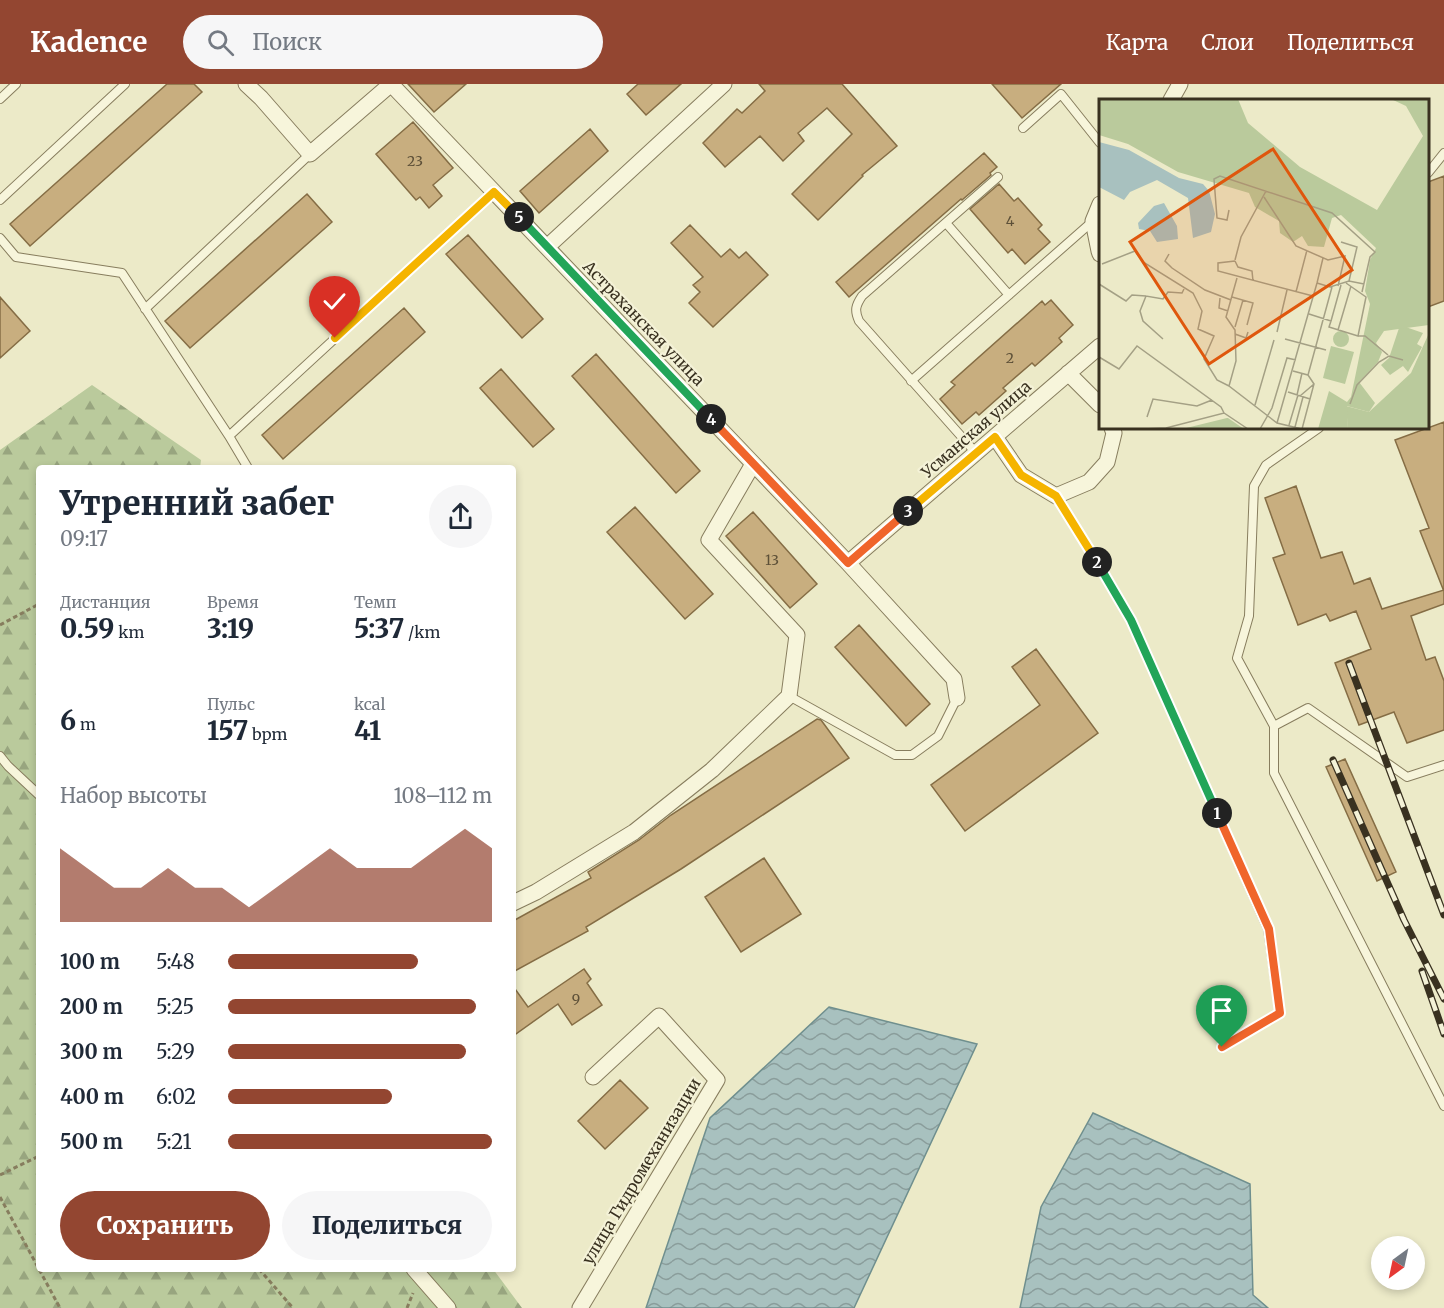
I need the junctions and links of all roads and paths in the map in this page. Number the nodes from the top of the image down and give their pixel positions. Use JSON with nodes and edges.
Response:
{"nodes":[{"id":1,"x":16,"y":84,"type":"edge"},
{"id":2,"x":125,"y":84,"type":"edge"},
{"id":3,"x":246,"y":84,"type":"edge"},
{"id":4,"x":391,"y":84,"type":"edge"},
{"id":5,"x":723,"y":84,"type":"edge"},
{"id":6,"x":1180,"y":84,"type":"edge"},
{"id":7,"x":0,"y":99,"type":"edge"},
{"id":8,"x":1172,"y":99,"type":"edge"},
{"id":9,"x":1023,"y":128,"type":"dead end"},
{"id":10,"x":1099,"y":141,"type":"edge"},
{"id":11,"x":1444,"y":153,"type":"edge"},
{"id":12,"x":310,"y":154,"type":"junction"},
{"id":13,"x":1429,"y":172,"type":"edge"},
{"id":14,"x":998,"y":177,"type":"dead end"},
{"id":15,"x":494,"y":192,"type":"junction"},
{"id":16,"x":0,"y":200,"type":"edge"},
{"id":17,"x":1099,"y":208,"type":"edge"},
{"id":18,"x":1093,"y":221,"type":"junction"},
{"id":19,"x":946,"y":223,"type":"junction"},
{"id":20,"x":0,"y":238,"type":"edge"},
{"id":21,"x":547,"y":247,"type":"junction"},
{"id":22,"x":1099,"y":251,"type":"edge"},
{"id":23,"x":1009,"y":295,"type":"junction"},
{"id":24,"x":145,"y":309,"type":"junction"},
{"id":25,"x":1099,"y":348,"type":"edge"},
{"id":26,"x":1068,"y":374,"type":"junction"},
{"id":27,"x":911,"y":381,"type":"junction"},
{"id":28,"x":1099,"y":403,"type":"edge"},
{"id":29,"x":1112,"y":429,"type":"edge"},
{"id":30,"x":1318,"y":429,"type":"edge"},
{"id":31,"x":230,"y":436,"type":"junction"},
{"id":32,"x":995,"y":437,"type":"junction"},
{"id":33,"x":976,"y":453,"type":"junction"},
{"id":34,"x":753,"y":464,"type":"junction"},
{"id":35,"x":246,"y":465,"type":"edge"},
{"id":36,"x":1056,"y":496,"type":"junction"},
{"id":37,"x":848,"y":563,"type":"junction"},
{"id":38,"x":36,"y":606,"type":"edge"},
{"id":39,"x":0,"y":625,"type":"edge"},
{"id":40,"x":789,"y":696,"type":"junction"},
{"id":41,"x":957,"y":698,"type":"joint"},
{"id":42,"x":1274,"y":726,"type":"junction"},
{"id":43,"x":0,"y":756,"type":"edge"},
{"id":44,"x":1444,"y":765,"type":"edge"},
{"id":45,"x":36,"y":792,"type":"edge"},
{"id":46,"x":516,"y":902,"type":"edge"},
{"id":47,"x":1222,"y":1047,"type":"dead end"},
{"id":48,"x":593,"y":1077,"type":"dead end"},
{"id":49,"x":1444,"y":1106,"type":"edge"},
{"id":50,"x":36,"y":1157,"type":"edge"},
{"id":51,"x":0,"y":1175,"type":"edge"},
{"id":52,"x":0,"y":1197,"type":"edge"},
{"id":53,"x":36,"y":1264,"type":"edge"},
{"id":54,"x":41,"y":1272,"type":"edge"},
{"id":55,"x":262,"y":1272,"type":"edge"},
{"id":56,"x":417,"y":1272,"type":"edge"},
{"id":57,"x":60,"y":1308,"type":"edge"},
{"id":58,"x":293,"y":1308,"type":"edge"},
{"id":59,"x":448,"y":1308,"type":"edge"},
{"id":60,"x":580,"y":1308,"type":"edge"}],
"edges":[{"from":1,"to":7,"type":"lane"},
{"from":2,"to":16,"type":"lane"},
{"from":3,"to":12,"type":"street"},
{"from":4,"to":12,"type":"street"},
{"from":4,"to":15,"type":"street","name":"Астраханская улица"},
{"from":5,"to":21,"type":"street"},
{"from":6,"to":8,"type":"street"},
{"from":9,"to":10,"type":"lane"},
{"from":11,"to":13,"type":"lane"},
{"from":12,"to":24,"type":"lane"},
{"from":14,"to":19,"type":"lane"},
{"from":15,"to":21,"type":"street","name":"Астраханская улица"},
{"from":15,"to":31,"type":"lane"},
{"from":17,"to":18,"type":"street"},
{"from":18,"to":22,"type":"street"},
{"from":18,"to":23,"type":"lane"},
{"from":19,"to":23,"type":"lane"},
{"from":19,"to":27,"type":"lane"},
{"from":20,"to":24,"type":"lane"},
{"from":21,"to":34,"type":"street","name":"Астраханская улица"},
{"from":23,"to":27,"type":"lane"},
{"from":24,"to":31,"type":"lane"},
{"from":25,"to":26,"type":"street","name":"Усманская улица"},
{"from":26,"to":28,"type":"street"},
{"from":26,"to":32,"type":"street","name":"Усманская улица"},
{"from":27,"to":33,"type":"lane"},
{"from":29,"to":36,"type":"street"},
{"from":30,"to":42,"type":"lane"},
{"from":31,"to":35,"type":"lane"},
{"from":32,"to":33,"type":"street","name":"Усманская улица"},
{"from":32,"to":36,"type":"street"},
{"from":33,"to":37,"type":"street","name":"Усманская улица"},
{"from":34,"to":37,"type":"street","name":"Астраханская улица"},
{"from":34,"to":40,"type":"street"},
{"from":36,"to":47,"type":"lane"},
{"from":37,"to":41,"type":"street","name":"Астраханская улица"},
{"from":38,"to":39,"type":"path"},
{"from":40,"to":41,"type":"lane"},
{"from":40,"to":46,"type":"street"},
{"from":42,"to":44,"type":"lane"},
{"from":42,"to":49,"type":"lane"},
{"from":43,"to":45,"type":"lane"},
{"from":48,"to":60,"type":"street","name":"улица Гидромеханизации"},
{"from":50,"to":51,"type":"path"},
{"from":52,"to":53,"type":"path"},
{"from":54,"to":57,"type":"path"},
{"from":55,"to":58,"type":"path"},
{"from":56,"to":59,"type":"street"}]}
